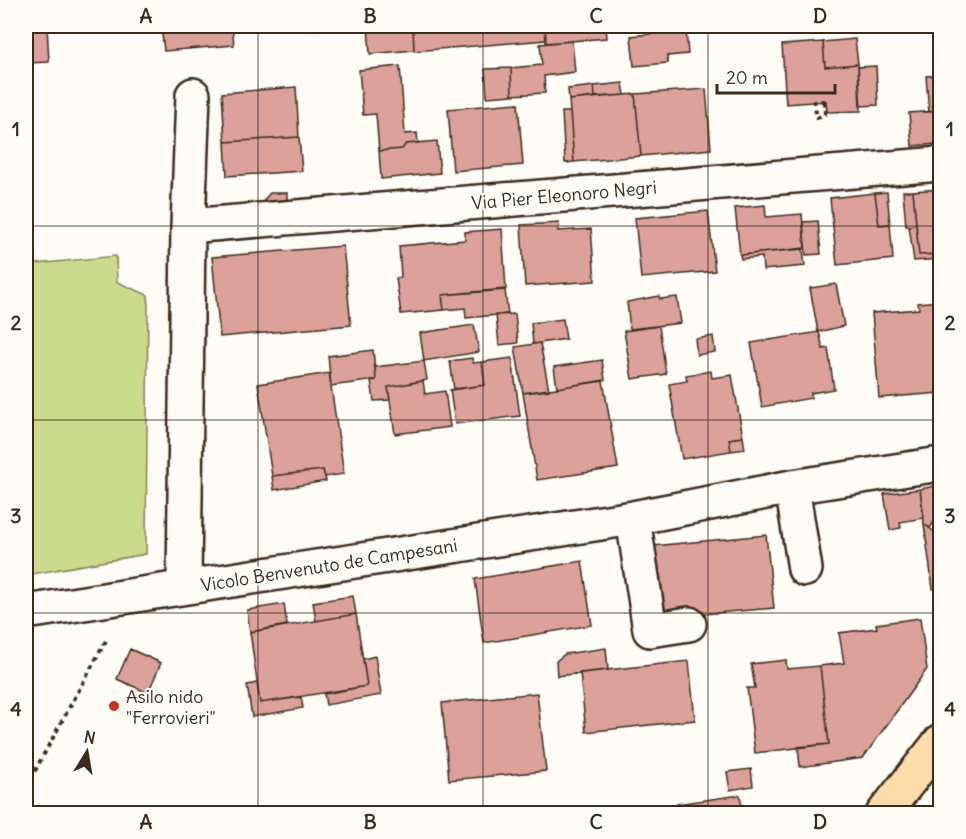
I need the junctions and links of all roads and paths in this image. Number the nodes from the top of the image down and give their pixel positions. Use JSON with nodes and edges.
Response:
{"nodes":[{"id":1,"x":192,"y":95,"type":"dead end"},
{"id":2,"x":940,"y":164,"type":"edge"},
{"id":3,"x":188,"y":226,"type":"junction"},
{"id":4,"x":940,"y":464,"type":"edge"},
{"id":5,"x":792,"y":487,"type":"junction"},
{"id":6,"x":633,"y":518,"type":"junction"},
{"id":7,"x":805,"y":569,"type":"dead end"},
{"id":8,"x":184,"y":587,"type":"junction"},
{"id":9,"x":26,"y":612,"type":"edge"},
{"id":10,"x":689,"y":624,"type":"dead end"},
{"id":11,"x":111,"y":631,"type":"dead end"},
{"id":12,"x":940,"y":742,"type":"edge"},
{"id":13,"x":26,"y":787,"type":"edge"},
{"id":14,"x":883,"y":813,"type":"edge"}],
"edges":[{"from":1,"to":3,"type":"street"},
{"from":2,"to":3,"type":"street","name":"Via Pier Eleonoro Negri"},
{"from":3,"to":8,"type":"street"},
{"from":4,"to":5,"type":"street","name":"Vicolo Benvenuto de Campesani"},
{"from":5,"to":6,"type":"street","name":"Vicolo Benvenuto de Campesani"},
{"from":5,"to":7,"type":"street"},
{"from":6,"to":8,"type":"street","name":"Vicolo Benvenuto de Campesani"},
{"from":6,"to":10,"type":"street"},
{"from":8,"to":9,"type":"street","name":"Vicolo Benvenuto de Campesani"},
{"from":11,"to":13,"type":"path"},
{"from":12,"to":14,"type":"main road"}]}
